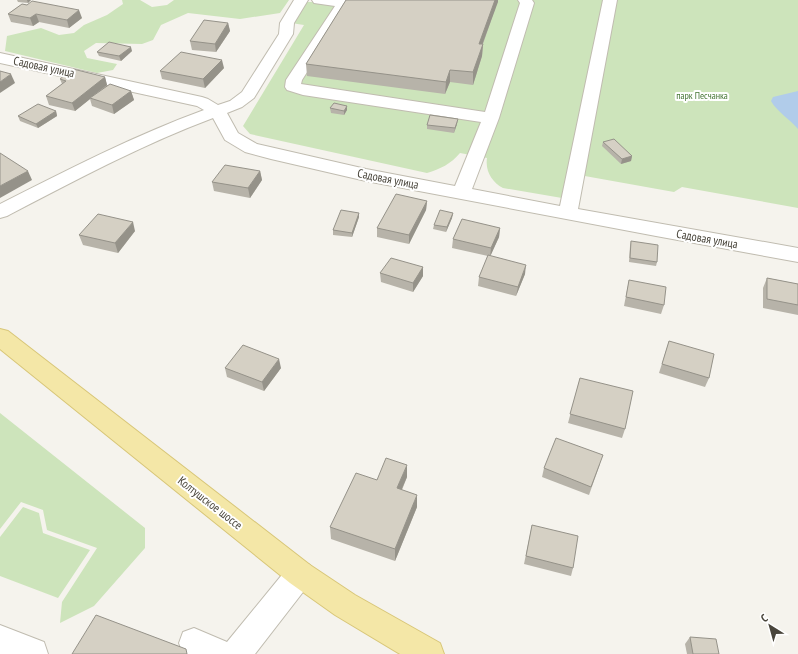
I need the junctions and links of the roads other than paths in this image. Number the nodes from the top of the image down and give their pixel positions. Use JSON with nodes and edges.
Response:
{"nodes":[{"id":1,"x":300,"y":0,"type":"edge"},
{"id":2,"x":320,"y":0,"type":"edge"},
{"id":3,"x":525,"y":0,"type":"edge"},
{"id":4,"x":610,"y":0,"type":"edge"},
{"id":5,"x":345,"y":2,"type":"edge"},
{"id":6,"x":0,"y":58,"type":"edge"},
{"id":7,"x":218,"y":112,"type":"junction"},
{"id":8,"x":490,"y":118,"type":"junction"},
{"id":9,"x":461,"y":193,"type":"junction"},
{"id":10,"x":0,"y":212,"type":"edge"},
{"id":11,"x":568,"y":213,"type":"junction"},
{"id":12,"x":798,"y":255,"type":"edge"},
{"id":13,"x":0,"y":337,"type":"edge"},
{"id":14,"x":300,"y":574,"type":"junction"},
{"id":15,"x":0,"y":640,"type":"edge"},
{"id":16,"x":33,"y":653,"type":"edge"},
{"id":17,"x":236,"y":654,"type":"edge"},
{"id":18,"x":429,"y":654,"type":"edge"}],
"edges":[{"from":1,"to":7,"type":"street"},
{"from":2,"to":5,"type":"street"},
{"from":3,"to":8,"type":"street"},
{"from":4,"to":11,"type":"street"},
{"from":5,"to":8,"type":"street"},
{"from":6,"to":7,"type":"street","name":"Садовая улица"},
{"from":7,"to":9,"type":"street","name":"Садовая улица"},
{"from":7,"to":10,"type":"street"},
{"from":8,"to":9,"type":"street"},
{"from":9,"to":11,"type":"street","name":"Садовая улица"},
{"from":11,"to":12,"type":"street","name":"Садовая улица"},
{"from":13,"to":14,"type":"main road","name":"Колтушское шоссе"},
{"from":14,"to":17,"type":"street"},
{"from":14,"to":18,"type":"main road","name":"Колтушское шоссе"},
{"from":15,"to":16,"type":"street"}]}
